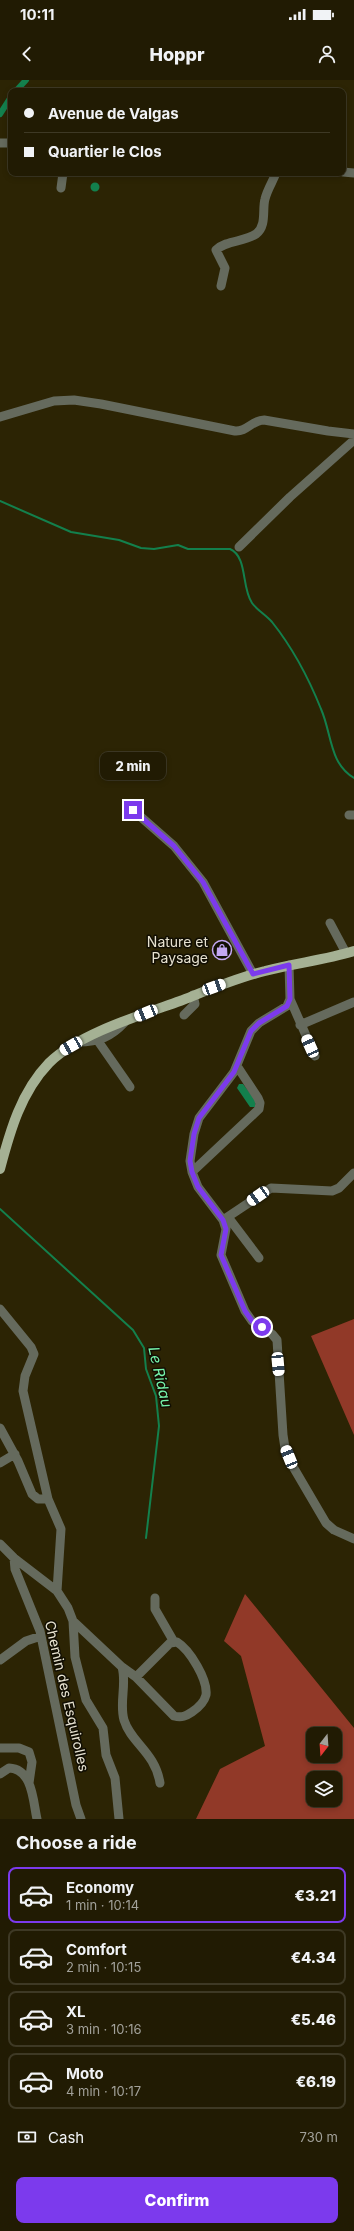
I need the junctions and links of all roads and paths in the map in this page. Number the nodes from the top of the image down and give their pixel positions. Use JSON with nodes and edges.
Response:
{"nodes":[{"id":1,"x":63,"y":176,"type":"edge"},
{"id":2,"x":275,"y":176,"type":"edge"},
{"id":3,"x":61,"y":188,"type":"dead end"},
{"id":4,"x":221,"y":286,"type":"dead end"},
{"id":5,"x":0,"y":417,"type":"edge"},
{"id":6,"x":354,"y":434,"type":"edge"},
{"id":7,"x":354,"y":440,"type":"edge"},
{"id":8,"x":239,"y":548,"type":"dead end"},
{"id":9,"x":133,"y":810,"type":"dead end"},
{"id":10,"x":330,"y":923,"type":"dead end"},
{"id":11,"x":350,"y":952,"type":"edge"},
{"id":12,"x":289,"y":965,"type":"junction"},
{"id":13,"x":253,"y":974,"type":"junction"},
{"id":14,"x":193,"y":996,"type":"junction"},
{"id":15,"x":290,"y":999,"type":"junction"},
{"id":16,"x":354,"y":1002,"type":"edge"},
{"id":17,"x":184,"y":1015,"type":"dead end"},
{"id":18,"x":126,"y":1022,"type":"junction"},
{"id":19,"x":300,"y":1025,"type":"junction"},
{"id":20,"x":98,"y":1041,"type":"junction"},
{"id":21,"x":78,"y":1042,"type":"junction"},
{"id":22,"x":314,"y":1056,"type":"dead end"},
{"id":23,"x":237,"y":1066,"type":"junction"},
{"id":24,"x":130,"y":1087,"type":"dead end"},
{"id":25,"x":0,"y":1169,"type":"edge"},
{"id":26,"x":192,"y":1172,"type":"junction"},
{"id":27,"x":354,"y":1172,"type":"edge"},
{"id":28,"x":350,"y":1183,"type":"edge"},
{"id":29,"x":226,"y":1218,"type":"junction"},
{"id":30,"x":259,"y":1258,"type":"dead end"},
{"id":31,"x":0,"y":1309,"type":"edge"},
{"id":32,"x":0,"y":1428,"type":"edge"},
{"id":33,"x":15,"y":1454,"type":"junction"},
{"id":34,"x":0,"y":1463,"type":"edge"},
{"id":35,"x":48,"y":1499,"type":"junction"},
{"id":36,"x":354,"y":1539,"type":"edge"},
{"id":37,"x":0,"y":1544,"type":"edge"},
{"id":38,"x":14,"y":1558,"type":"junction"},
{"id":39,"x":57,"y":1591,"type":"junction"},
{"id":40,"x":155,"y":1598,"type":"dead end"},
{"id":41,"x":73,"y":1621,"type":"junction"},
{"id":42,"x":41,"y":1636,"type":"junction"},
{"id":43,"x":174,"y":1642,"type":"junction"},
{"id":44,"x":0,"y":1660,"type":"edge"},
{"id":45,"x":122,"y":1667,"type":"junction"},
{"id":46,"x":136,"y":1677,"type":"junction"},
{"id":47,"x":0,"y":1748,"type":"edge"},
{"id":48,"x":0,"y":1774,"type":"edge"},
{"id":49,"x":29,"y":1783,"type":"junction"},
{"id":50,"x":160,"y":1783,"type":"dead end"},
{"id":51,"x":37,"y":1819,"type":"edge"},
{"id":52,"x":81,"y":1819,"type":"edge"},
{"id":53,"x":118,"y":1819,"type":"edge"}],
"edges":[{"from":1,"to":3,"type":"street"},
{"from":2,"to":4,"type":"street"},
{"from":5,"to":6,"type":"street"},
{"from":7,"to":8,"type":"street"},
{"from":9,"to":13,"type":"street"},
{"from":10,"to":11,"type":"street"},
{"from":11,"to":12,"type":"main road"},
{"from":12,"to":13,"type":"main road"},
{"from":12,"to":15,"type":"street"},
{"from":13,"to":14,"type":"main road"},
{"from":14,"to":17,"type":"street"},
{"from":14,"to":18,"type":"main road"},
{"from":15,"to":19,"type":"street"},
{"from":15,"to":23,"type":"street"},
{"from":16,"to":19,"type":"street"},
{"from":18,"to":20,"type":"street"},
{"from":18,"to":21,"type":"main road"},
{"from":19,"to":22,"type":"street"},
{"from":20,"to":21,"type":"street"},
{"from":20,"to":24,"type":"street"},
{"from":21,"to":25,"type":"main road"},
{"from":23,"to":26,"type":"street"},
{"from":23,"to":26,"type":"street"},
{"from":26,"to":29,"type":"street"},
{"from":27,"to":28,"type":"street"},
{"from":28,"to":29,"type":"street"},
{"from":29,"to":30,"type":"street"},
{"from":29,"to":36,"type":"street"},
{"from":31,"to":35,"type":"street"},
{"from":32,"to":33,"type":"street"},
{"from":33,"to":34,"type":"street"},
{"from":33,"to":35,"type":"street"},
{"from":35,"to":39,"type":"street"},
{"from":37,"to":38,"type":"street"},
{"from":38,"to":39,"type":"street"},
{"from":38,"to":42,"type":"street","name":"Chemin des Esquirolles"},
{"from":39,"to":41,"type":"street"},
{"from":40,"to":43,"type":"street"},
{"from":41,"to":45,"type":"street"},
{"from":41,"to":53,"type":"street"},
{"from":42,"to":44,"type":"street"},
{"from":42,"to":52,"type":"street","name":"Chemin des Esquirolles"},
{"from":43,"to":46,"type":"street"},
{"from":43,"to":46,"type":"street"},
{"from":45,"to":46,"type":"street"},
{"from":45,"to":50,"type":"street"},
{"from":47,"to":49,"type":"street"},
{"from":48,"to":49,"type":"street"},
{"from":49,"to":51,"type":"street"}]}
